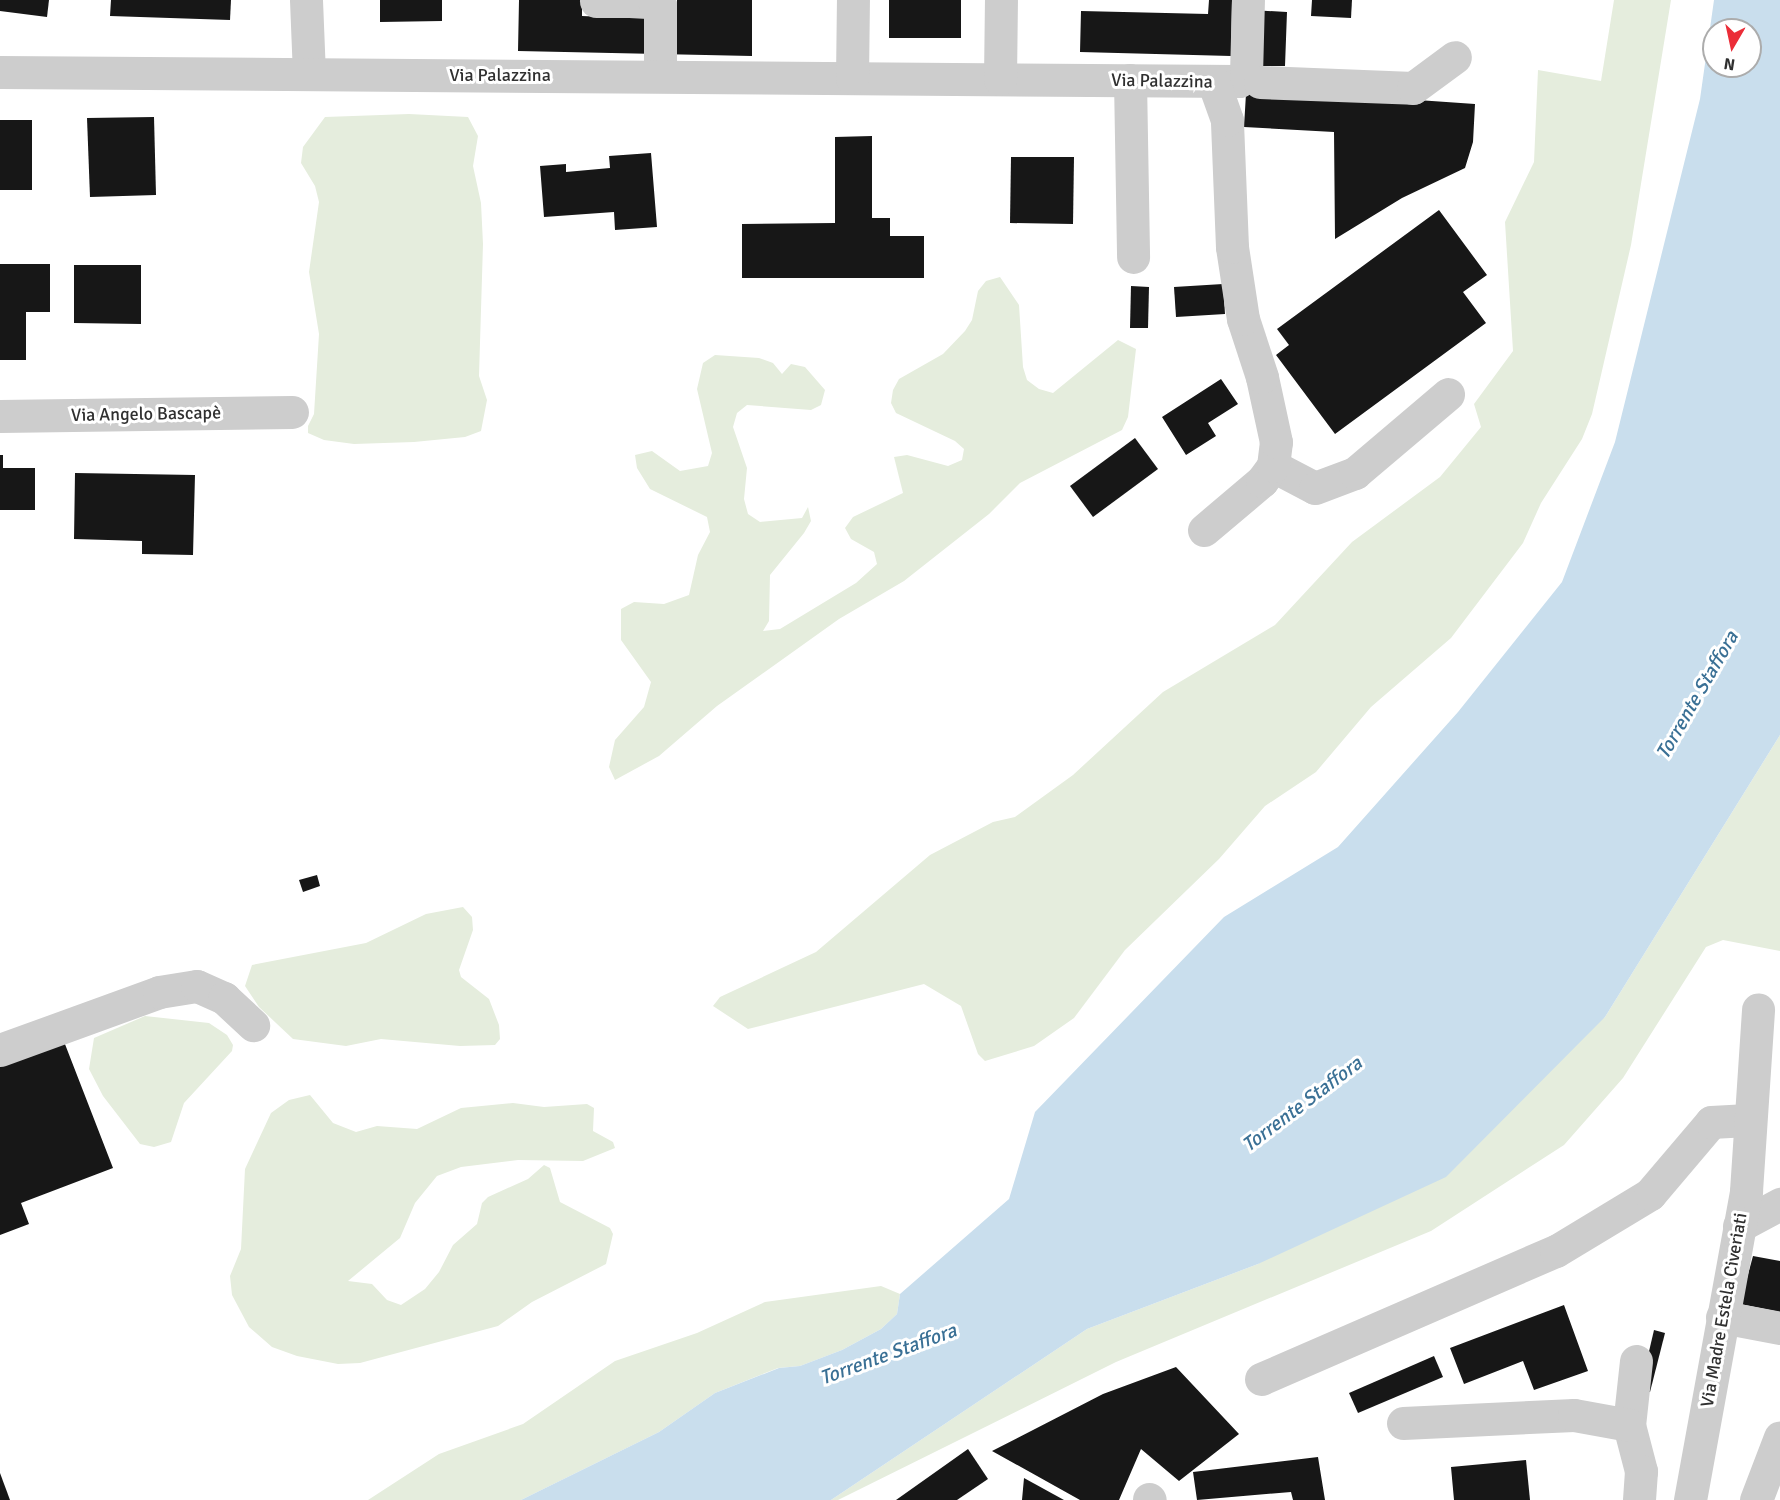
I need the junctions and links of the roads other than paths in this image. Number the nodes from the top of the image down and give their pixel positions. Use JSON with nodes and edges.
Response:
{"nodes":[{"id":1,"x":306,"y":0,"type":"edge"},
{"id":2,"x":853,"y":0,"type":"edge"},
{"id":3,"x":1001,"y":0,"type":"edge"},
{"id":4,"x":1248,"y":0,"type":"edge"},
{"id":5,"x":596,"y":1,"type":"edge"},
{"id":6,"x":1455,"y":57,"type":"dead end"},
{"id":7,"x":0,"y":72,"type":"edge"},
{"id":8,"x":309,"y":74,"type":"junction"},
{"id":9,"x":660,"y":76,"type":"junction"},
{"id":10,"x":852,"y":78,"type":"junction"},
{"id":11,"x":1000,"y":79,"type":"junction"},
{"id":12,"x":1130,"y":80,"type":"junction"},
{"id":13,"x":1241,"y":81,"type":"junction"},
{"id":14,"x":1133,"y":257,"type":"dead end"},
{"id":15,"x":1448,"y":394,"type":"dead end"},
{"id":16,"x":292,"y":412,"type":"dead end"},
{"id":17,"x":0,"y":416,"type":"edge"},
{"id":18,"x":1273,"y":466,"type":"junction"},
{"id":19,"x":1204,"y":530,"type":"dead end"},
{"id":20,"x":1758,"y":1009,"type":"dead end"},
{"id":21,"x":253,"y":1025,"type":"dead end"},
{"id":22,"x":0,"y":1050,"type":"edge"},
{"id":23,"x":1748,"y":1120,"type":"junction"},
{"id":24,"x":1780,"y":1204,"type":"edge"},
{"id":25,"x":1739,"y":1226,"type":"junction"},
{"id":26,"x":1722,"y":1317,"type":"junction"},
{"id":27,"x":1780,"y":1328,"type":"edge"},
{"id":28,"x":1636,"y":1361,"type":"dead end"},
{"id":29,"x":1261,"y":1379,"type":"dead end"},
{"id":30,"x":1403,"y":1423,"type":"dead end"},
{"id":31,"x":1629,"y":1425,"type":"junction"},
{"id":32,"x":1780,"y":1437,"type":"edge"},
{"id":33,"x":1639,"y":1500,"type":"edge"},
{"id":34,"x":1690,"y":1500,"type":"edge"},
{"id":35,"x":1761,"y":1500,"type":"edge"}],
"edges":[{"from":1,"to":8,"type":"street"},
{"from":2,"to":10,"type":"street"},
{"from":3,"to":11,"type":"street"},
{"from":4,"to":13,"type":"street"},
{"from":5,"to":9,"type":"street"},
{"from":6,"to":13,"type":"street","name":"Via Palazzina"},
{"from":7,"to":8,"type":"street","name":"Via Palazzina"},
{"from":8,"to":9,"type":"street","name":"Via Palazzina"},
{"from":9,"to":10,"type":"street","name":"Via Palazzina"},
{"from":10,"to":11,"type":"street","name":"Via Palazzina"},
{"from":11,"to":12,"type":"street","name":"Via Palazzina"},
{"from":12,"to":13,"type":"street","name":"Via Palazzina"},
{"from":12,"to":14,"type":"street"},
{"from":13,"to":18,"type":"street"},
{"from":15,"to":18,"type":"street"},
{"from":16,"to":17,"type":"street","name":"Via Angelo Bascapè"},
{"from":18,"to":19,"type":"street"},
{"from":20,"to":23,"type":"street","name":"Via Madre Estela Civeriati"},
{"from":21,"to":22,"type":"street"},
{"from":23,"to":25,"type":"street","name":"Via Madre Estela Civeriati"},
{"from":23,"to":29,"type":"street"},
{"from":24,"to":25,"type":"street"},
{"from":25,"to":26,"type":"street","name":"Via Madre Estela Civeriati"},
{"from":26,"to":27,"type":"street"},
{"from":26,"to":34,"type":"street","name":"Via Madre Estela Civeriati"},
{"from":28,"to":31,"type":"street"},
{"from":30,"to":31,"type":"street"},
{"from":31,"to":33,"type":"street"},
{"from":32,"to":35,"type":"street"}]}
